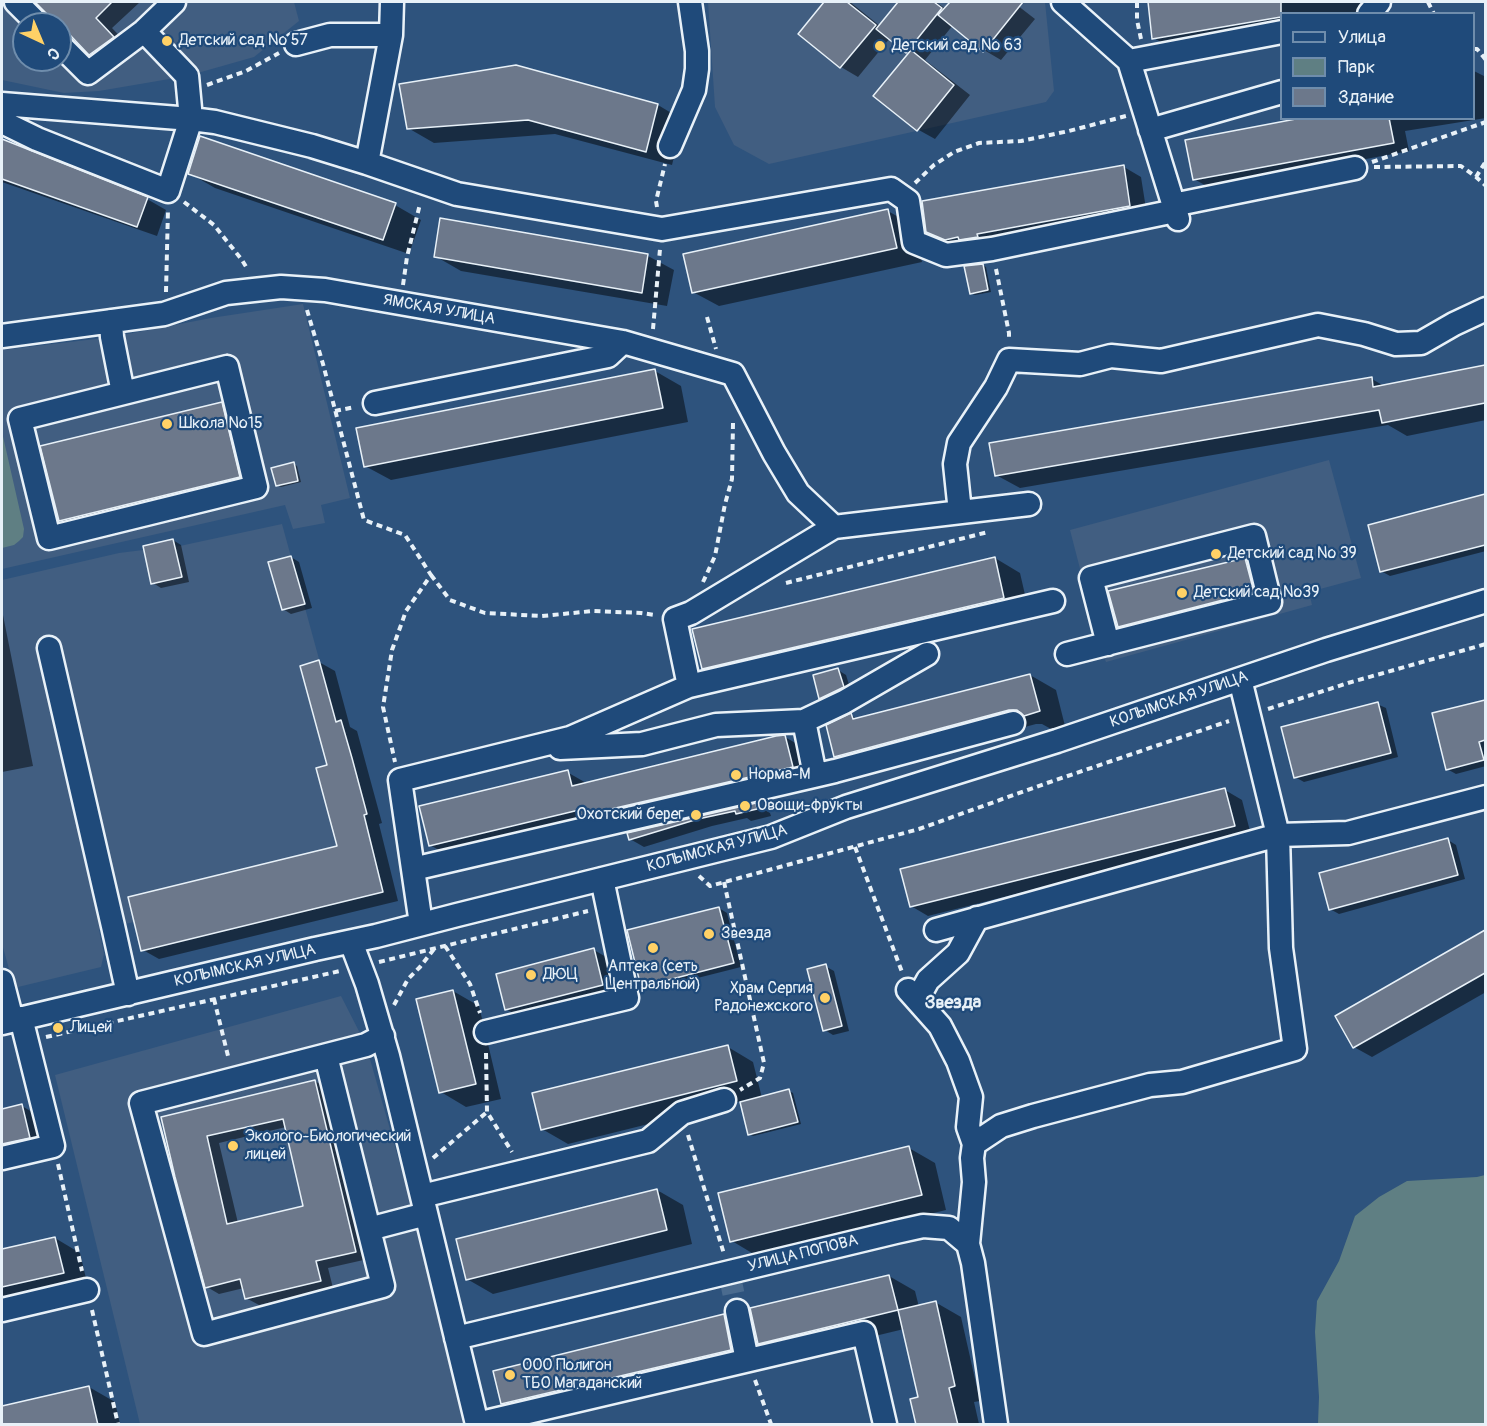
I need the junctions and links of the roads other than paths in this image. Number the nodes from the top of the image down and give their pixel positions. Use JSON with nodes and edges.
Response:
{"nodes":[{"id":1,"x":174,"y":2,"type":"edge"},
{"id":2,"x":392,"y":2,"type":"edge"},
{"id":3,"x":690,"y":2,"type":"edge"},
{"id":4,"x":1063,"y":2,"type":"edge"},
{"id":5,"x":144,"y":31,"type":"junction"},
{"id":6,"x":1280,"y":32,"type":"edge"},
{"id":7,"x":391,"y":35,"type":"junction"},
{"id":8,"x":296,"y":44,"type":"road end"},
{"id":9,"x":72,"y":57,"type":"edge"},
{"id":10,"x":1137,"y":60,"type":"junction"},
{"id":11,"x":1280,"y":92,"type":"edge"},
{"id":12,"x":2,"y":104,"type":"edge"},
{"id":13,"x":191,"y":119,"type":"junction"},
{"id":14,"x":1147,"y":121,"type":"junction"},
{"id":15,"x":2,"y":122,"type":"edge"},
{"id":16,"x":670,"y":146,"type":"road end"},
{"id":17,"x":367,"y":163,"type":"junction"},
{"id":18,"x":1354,"y":168,"type":"road end"},
{"id":19,"x":1175,"y":212,"type":"junction"},
{"id":20,"x":1485,"y":309,"type":"edge"},
{"id":21,"x":111,"y":321,"type":"junction"},
{"id":22,"x":2,"y":336,"type":"edge"},
{"id":23,"x":623,"y":342,"type":"junction"},
{"id":24,"x":123,"y":393,"type":"junction"},
{"id":25,"x":375,"y":403,"type":"dead end"},
{"id":26,"x":1029,"y":504,"type":"dead end"},
{"id":27,"x":960,"y":512,"type":"junction"},
{"id":28,"x":834,"y":528,"type":"junction"},
{"id":29,"x":1053,"y":601,"type":"dead end"},
{"id":30,"x":1485,"y":601,"type":"edge"},
{"id":31,"x":1108,"y":644,"type":"junction"},
{"id":32,"x":49,"y":648,"type":"dead end"},
{"id":33,"x":927,"y":654,"type":"dead end"},
{"id":34,"x":1067,"y":654,"type":"dead end"},
{"id":35,"x":1240,"y":679,"type":"junction"},
{"id":36,"x":689,"y":686,"type":"junction"},
{"id":37,"x":804,"y":721,"type":"junction"},
{"id":38,"x":1012,"y":723,"type":"dead end"},
{"id":39,"x":526,"y":749,"type":"junction"},
{"id":40,"x":815,"y":776,"type":"junction"},
{"id":41,"x":1485,"y":796,"type":"edge"},
{"id":42,"x":1278,"y":835,"type":"junction"},
{"id":43,"x":413,"y":869,"type":"junction"},
{"id":44,"x":602,"y":879,"type":"junction"},
{"id":45,"x":977,"y":918,"type":"junction"},
{"id":46,"x":421,"y":924,"type":"junction"},
{"id":47,"x":936,"y":930,"type":"dead end"},
{"id":48,"x":351,"y":942,"type":"junction"},
{"id":49,"x":2,"y":981,"type":"edge"},
{"id":50,"x":128,"y":994,"type":"junction"},
{"id":51,"x":11,"y":1020,"type":"edge"},
{"id":52,"x":486,"y":1032,"type":"road end"},
{"id":53,"x":382,"y":1036,"type":"junction"},
{"id":54,"x":326,"y":1056,"type":"junction"},
{"id":55,"x":724,"y":1101,"type":"road end"},
{"id":56,"x":974,"y":1144,"type":"junction"},
{"id":57,"x":2,"y":1158,"type":"edge"},
{"id":58,"x":424,"y":1205,"type":"junction"},
{"id":59,"x":369,"y":1229,"type":"junction"},
{"id":60,"x":968,"y":1244,"type":"junction"},
{"id":61,"x":87,"y":1290,"type":"dead end"},
{"id":62,"x":2,"y":1310,"type":"edge"},
{"id":63,"x":737,"y":1311,"type":"tunnel mouth"},
{"id":64,"x":456,"y":1338,"type":"junction"},
{"id":65,"x":747,"y":1360,"type":"junction"},
{"id":66,"x":477,"y":1424,"type":"edge"},
{"id":67,"x":885,"y":1425,"type":"edge"},
{"id":68,"x":996,"y":1425,"type":"edge"}],
"edges":[{"from":1,"to":5,"type":"street"},
{"from":2,"to":7,"type":"street"},
{"from":3,"to":16,"type":"street"},
{"from":4,"to":10,"type":"street"},
{"from":5,"to":9,"type":"street"},
{"from":5,"to":13,"type":"street"},
{"from":6,"to":10,"type":"street"},
{"from":7,"to":8,"type":"street"},
{"from":7,"to":17,"type":"street"},
{"from":10,"to":14,"type":"street"},
{"from":11,"to":14,"type":"street"},
{"from":12,"to":13,"type":"street"},
{"from":13,"to":15,"type":"street"},
{"from":13,"to":17,"type":"street"},
{"from":14,"to":19,"type":"street"},
{"from":17,"to":19,"type":"street"},
{"from":18,"to":19,"type":"street"},
{"from":20,"to":27,"type":"street"},
{"from":21,"to":22,"type":"street","name":"ЯМСКАЯ УЛИЦА"},
{"from":21,"to":23,"type":"street","name":"ЯМСКАЯ УЛИЦА"},
{"from":21,"to":24,"type":"street"},
{"from":23,"to":25,"type":"street"},
{"from":23,"to":28,"type":"street","name":"ЯМСКАЯ УЛИЦА"},
{"from":24,"to":24,"type":"street"},
{"from":26,"to":27,"type":"street"},
{"from":27,"to":28,"type":"street"},
{"from":28,"to":36,"type":"street"},
{"from":29,"to":36,"type":"street"},
{"from":30,"to":35,"type":"street","name":"КОЛЫМСКАЯ УЛИЦА"},
{"from":31,"to":31,"type":"street"},
{"from":31,"to":34,"type":"street"},
{"from":32,"to":50,"type":"street"},
{"from":33,"to":37,"type":"street"},
{"from":35,"to":42,"type":"street"},
{"from":35,"to":44,"type":"street","name":"КОЛЫМСКАЯ УЛИЦА"},
{"from":36,"to":39,"type":"street"},
{"from":37,"to":39,"type":"street"},
{"from":37,"to":40,"type":"street"},
{"from":38,"to":40,"type":"street"},
{"from":39,"to":43,"type":"street"},
{"from":40,"to":43,"type":"street"},
{"from":41,"to":42,"type":"street"},
{"from":42,"to":45,"type":"street"},
{"from":42,"to":56,"type":"street"},
{"from":43,"to":46,"type":"street"},
{"from":44,"to":46,"type":"street","name":"КОЛЫМСКАЯ УЛИЦА"},
{"from":44,"to":52,"type":"street"},
{"from":45,"to":47,"type":"street"},
{"from":45,"to":56,"type":"street"},
{"from":46,"to":48,"type":"street","name":"КОЛЫМСКАЯ УЛИЦА"},
{"from":48,"to":50,"type":"street","name":"КОЛЫМСКАЯ УЛИЦА"},
{"from":48,"to":53,"type":"street"},
{"from":49,"to":51,"type":"street"},
{"from":50,"to":51,"type":"street","name":"КОЛЫМСКАЯ УЛИЦА"},
{"from":51,"to":57,"type":"street"},
{"from":53,"to":54,"type":"street"},
{"from":53,"to":58,"type":"street"},
{"from":54,"to":59,"type":"street"},
{"from":54,"to":59,"type":"street"},
{"from":55,"to":58,"type":"street"},
{"from":56,"to":60,"type":"street"},
{"from":58,"to":59,"type":"street"},
{"from":58,"to":64,"type":"street"},
{"from":60,"to":64,"type":"street","name":"УЛИЦА ПОПОВА"},
{"from":60,"to":68,"type":"street"},
{"from":61,"to":62,"type":"street"},
{"from":63,"to":65,"type":"street"},
{"from":64,"to":66,"type":"street"},
{"from":65,"to":66,"type":"street"},
{"from":65,"to":67,"type":"street"}]}
